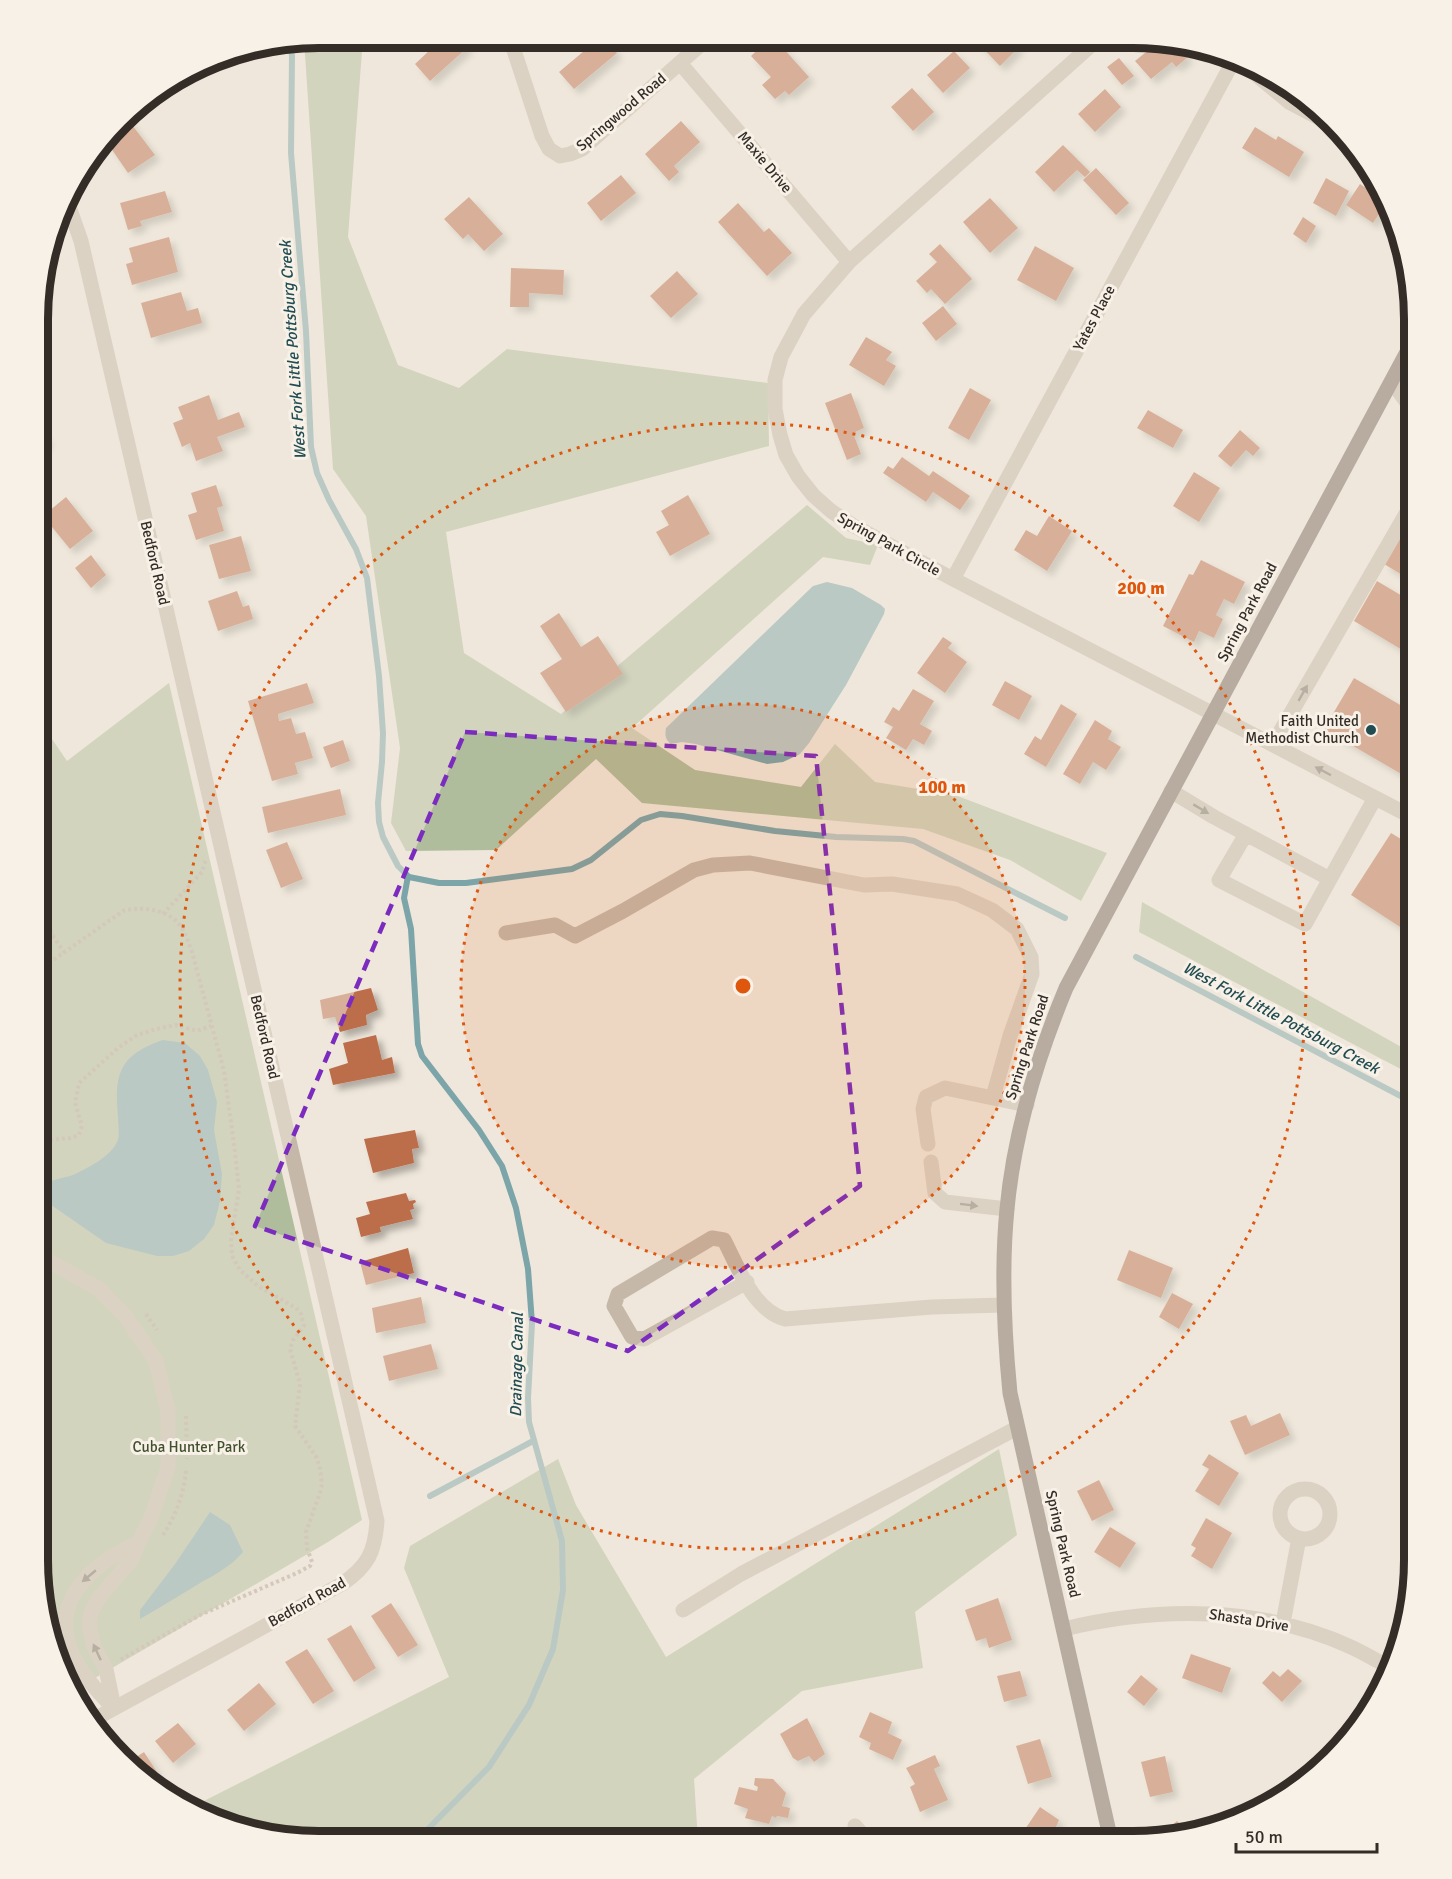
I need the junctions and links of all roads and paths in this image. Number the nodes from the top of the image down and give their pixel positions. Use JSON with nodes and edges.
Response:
{"nodes":[{"id":1,"x":513,"y":48,"type":"edge"},
{"id":2,"x":697,"y":48,"type":"edge"},
{"id":3,"x":1087,"y":48,"type":"edge"},
{"id":4,"x":680,"y":63,"type":"junction"},
{"id":5,"x":1231,"y":67,"type":"edge"},
{"id":6,"x":1266,"y":83,"type":"edge"},
{"id":7,"x":1309,"y":112,"type":"edge"},
{"id":8,"x":71,"y":210,"type":"edge"},
{"id":9,"x":849,"y":262,"type":"junction"},
{"id":10,"x":1404,"y":359,"type":"edge"},
{"id":11,"x":1392,"y":382,"type":"junction"},
{"id":12,"x":1404,"y":398,"type":"edge"},
{"id":13,"x":1404,"y":517,"type":"edge"},
{"id":14,"x":953,"y":579,"type":"junction"},
{"id":15,"x":1213,"y":715,"type":"junction"},
{"id":16,"x":1273,"y":744,"type":"junction"},
{"id":17,"x":1171,"y":790,"type":"junction"},
{"id":18,"x":1375,"y":798,"type":"junction"},
{"id":19,"x":1404,"y":813,"type":"edge"},
{"id":20,"x":1246,"y":834,"type":"junction"},
{"id":21,"x":207,"y":855,"type":"dead end"},
{"id":22,"x":1330,"y":879,"type":"junction"},
{"id":23,"x":163,"y":914,"type":"junction"},
{"id":24,"x":48,"y":931,"type":"edge"},
{"id":25,"x":506,"y":933,"type":"dead end"},
{"id":26,"x":64,"y":952,"type":"junction"},
{"id":27,"x":48,"y":964,"type":"edge"},
{"id":28,"x":212,"y":1026,"type":"junction"},
{"id":29,"x":993,"y":1097,"type":"junction"},
{"id":30,"x":1027,"y":1105,"type":"junction"},
{"id":31,"x":48,"y":1140,"type":"edge"},
{"id":32,"x":928,"y":1144,"type":"dead end"},
{"id":33,"x":931,"y":1162,"type":"dead end"},
{"id":34,"x":1007,"y":1209,"type":"junction"},
{"id":35,"x":48,"y":1240,"type":"edge"},
{"id":36,"x":56,"y":1245,"type":"dead end"},
{"id":37,"x":48,"y":1261,"type":"edge"},
{"id":38,"x":747,"y":1282,"type":"junction"},
{"id":39,"x":1004,"y":1305,"type":"junction"},
{"id":40,"x":140,"y":1306,"type":"dead end"},
{"id":41,"x":158,"y":1331,"type":"dead end"},
{"id":42,"x":186,"y":1410,"type":"dead end"},
{"id":43,"x":1017,"y":1428,"type":"junction"},
{"id":44,"x":1299,"y":1538,"type":"dead end"},
{"id":45,"x":138,"y":1543,"type":"junction"},
{"id":46,"x":158,"y":1543,"type":"dead end"},
{"id":47,"x":683,"y":1610,"type":"dead end"},
{"id":48,"x":1283,"y":1623,"type":"junction"},
{"id":49,"x":1064,"y":1629,"type":"junction"},
{"id":50,"x":115,"y":1651,"type":"dead end"},
{"id":51,"x":121,"y":1660,"type":"junction"},
{"id":52,"x":113,"y":1664,"type":"dead end"},
{"id":53,"x":1383,"y":1664,"type":"edge"},
{"id":54,"x":114,"y":1708,"type":"junction"},
{"id":55,"x":99,"y":1717,"type":"edge"},
{"id":56,"x":855,"y":1826,"type":"dead end"},
{"id":57,"x":859,"y":1831,"type":"edge"},
{"id":58,"x":1110,"y":1831,"type":"edge"}],
"edges":[{"from":1,"to":4,"type":"street","name":"Springwood Road"},
{"from":2,"to":4,"type":"street","name":"Springwood Road"},
{"from":3,"to":9,"type":"street","name":"Spring Park Circle"},
{"from":4,"to":9,"type":"street","name":"Maxie Drive"},
{"from":5,"to":14,"type":"street","name":"Yates Place"},
{"from":6,"to":7,"type":"street"},
{"from":8,"to":54,"type":"street","name":"Bedford Road"},
{"from":9,"to":14,"type":"street","name":"Spring Park Circle"},
{"from":10,"to":11,"type":"main road","name":"Spring Park Road"},
{"from":11,"to":12,"type":"street"},
{"from":11,"to":15,"type":"main road","name":"Spring Park Road"},
{"from":16,"to":13,"type":"street","one_way":true},
{"from":14,"to":15,"type":"street","name":"Spring Park Circle"},
{"from":15,"to":16,"type":"street","name":"Spring Park Circle"},
{"from":15,"to":17,"type":"main road","name":"Spring Park Road"},
{"from":18,"to":16,"type":"street","name":"Spring Park Circle","one_way":true},
{"from":17,"to":20,"type":"street","one_way":true},
{"from":17,"to":30,"type":"main road","name":"Spring Park Road"},
{"from":18,"to":19,"type":"street","name":"Spring Park Circle"},
{"from":18,"to":22,"type":"street"},
{"from":20,"to":22,"type":"street"},
{"from":20,"to":22,"type":"street"},
{"from":21,"to":23,"type":"path"},
{"from":23,"to":26,"type":"path"},
{"from":23,"to":28,"type":"path"},
{"from":24,"to":26,"type":"path"},
{"from":25,"to":29,"type":"street"},
{"from":26,"to":27,"type":"path"},
{"from":28,"to":31,"type":"path"},
{"from":28,"to":51,"type":"path"},
{"from":29,"to":30,"type":"street"},
{"from":29,"to":32,"type":"street"},
{"from":30,"to":34,"type":"main road","name":"Spring Park Road"},
{"from":33,"to":34,"type":"street","one_way":true},
{"from":34,"to":39,"type":"main road","name":"Spring Park Road"},
{"from":35,"to":36,"type":"path"},
{"from":37,"to":45,"type":"street"},
{"from":38,"to":38,"type":"street"},
{"from":38,"to":39,"type":"street"},
{"from":39,"to":43,"type":"main road","name":"Spring Park Road"},
{"from":40,"to":41,"type":"path"},
{"from":42,"to":46,"type":"path"},
{"from":43,"to":47,"type":"street"},
{"from":43,"to":49,"type":"main road","name":"Spring Park Road"},
{"from":44,"to":48,"type":"street"},
{"from":54,"to":45,"type":"street","one_way":true},
{"from":45,"to":54,"type":"street","one_way":true},
{"from":48,"to":49,"type":"street","name":"Shasta Drive"},
{"from":48,"to":53,"type":"street","name":"Shasta Drive"},
{"from":49,"to":58,"type":"main road","name":"Spring Park Road"},
{"from":50,"to":51,"type":"path"},
{"from":51,"to":52,"type":"path"},
{"from":54,"to":55,"type":"street","name":"Bedford Road"},
{"from":56,"to":57,"type":"street"}]}
